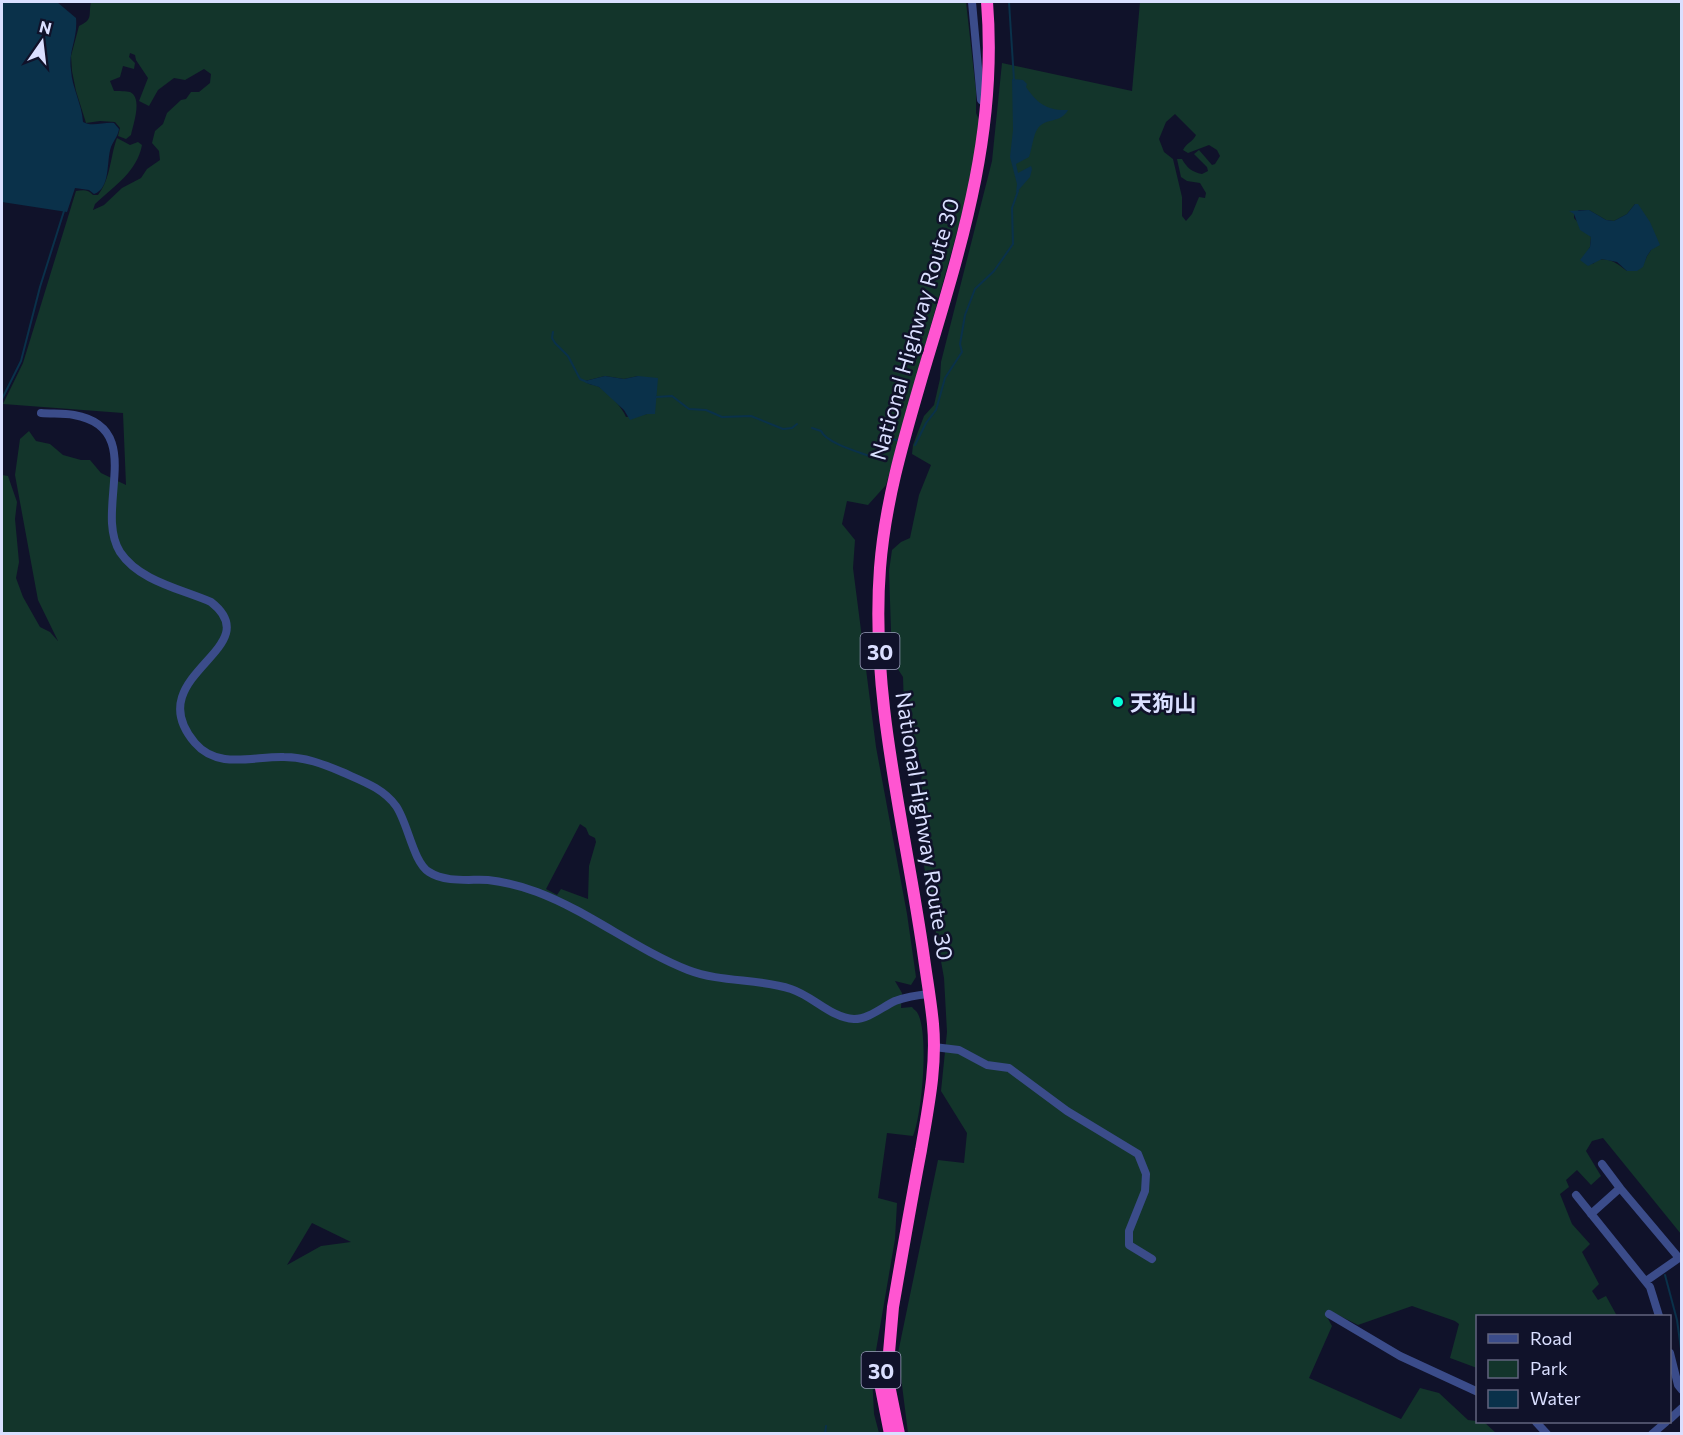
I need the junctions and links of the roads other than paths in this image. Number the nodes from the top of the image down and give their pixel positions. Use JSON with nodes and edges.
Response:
{"nodes":[{"id":1,"x":972,"y":2,"type":"edge"},
{"id":2,"x":987,"y":2,"type":"edge"},
{"id":3,"x":987,"y":105,"type":"junction"},
{"id":4,"x":41,"y":413,"type":"dead end"},
{"id":5,"x":929,"y":994,"type":"junction"},
{"id":6,"x":934,"y":1047,"type":"junction"},
{"id":7,"x":1602,"y":1164,"type":"dead end"},
{"id":8,"x":1620,"y":1188,"type":"junction"},
{"id":9,"x":1576,"y":1195,"type":"dead end"},
{"id":10,"x":1591,"y":1214,"type":"junction"},
{"id":11,"x":1152,"y":1259,"type":"dead end"},
{"id":12,"x":1646,"y":1281,"type":"junction"},
{"id":13,"x":893,"y":1307,"type":"junction"},
{"id":14,"x":1329,"y":1314,"type":"dead end"},
{"id":15,"x":1658,"y":1315,"type":"edge"},
{"id":16,"x":1671,"y":1357,"type":"edge"},
{"id":17,"x":1682,"y":1390,"type":"edge"},
{"id":18,"x":1476,"y":1391,"type":"edge"},
{"id":19,"x":1665,"y":1423,"type":"edge"},
{"id":20,"x":890,"y":1434,"type":"edge"},
{"id":21,"x":899,"y":1434,"type":"edge"},
{"id":22,"x":1652,"y":1434,"type":"edge"}],
"edges":[{"from":1,"to":3,"type":"street"},
{"from":2,"to":3,"type":"highway","name":"National Highway Route 30","number":"30"},
{"from":3,"to":5,"type":"highway","name":"National Highway Route 30","number":"30"},
{"from":4,"to":5,"type":"street"},
{"from":5,"to":6,"type":"highway","name":"National Highway Route 30","number":"30"},
{"from":6,"to":11,"type":"street"},
{"from":6,"to":13,"type":"highway","name":"National Highway Route 30","number":"30"},
{"from":7,"to":8,"type":"street"},
{"from":8,"to":10,"type":"street"},
{"from":8,"to":12,"type":"street"},
{"from":9,"to":10,"type":"street"},
{"from":10,"to":12,"type":"street"},
{"from":12,"to":15,"type":"street"},
{"from":13,"to":20,"type":"highway","name":"National Highway Route 30","number":"30"},
{"from":13,"to":21,"type":"highway","name":"National Highway Route 30","number":"30"},
{"from":14,"to":18,"type":"street"},
{"from":16,"to":17,"type":"street"},
{"from":19,"to":22,"type":"street"}]}
